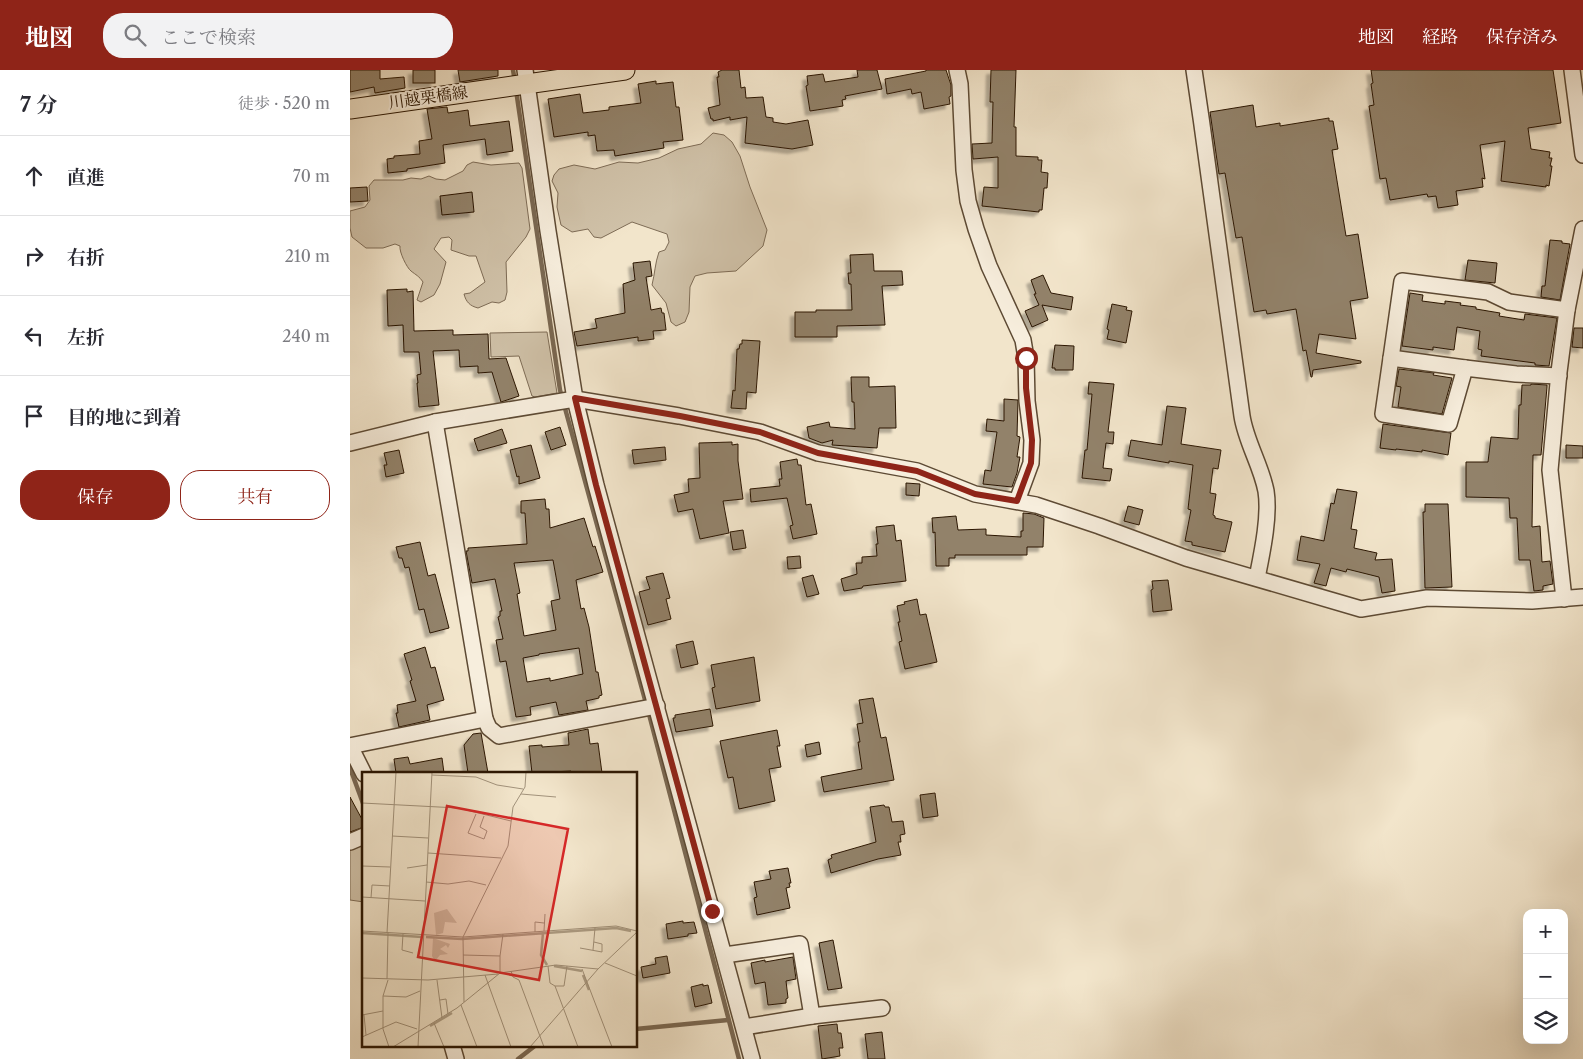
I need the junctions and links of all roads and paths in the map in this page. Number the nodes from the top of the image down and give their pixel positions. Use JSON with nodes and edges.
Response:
{"nodes":[{"id":1,"x":625,"y":70,"type":"edge"},
{"id":2,"x":957,"y":70,"type":"edge"},
{"id":3,"x":1194,"y":70,"type":"edge"},
{"id":4,"x":1572,"y":70,"type":"edge"},
{"id":5,"x":525,"y":76,"type":"edge"},
{"id":6,"x":350,"y":109,"type":"edge"},
{"id":7,"x":1583,"y":155,"type":"edge"},
{"id":8,"x":1583,"y":229,"type":"edge"},
{"id":9,"x":1567,"y":310,"type":"junction"},
{"id":10,"x":1391,"y":358,"type":"junction"},
{"id":11,"x":1465,"y":368,"type":"junction"},
{"id":12,"x":1559,"y":376,"type":"junction"},
{"id":13,"x":575,"y":398,"type":"junction"},
{"id":14,"x":435,"y":422,"type":"junction"},
{"id":15,"x":350,"y":442,"type":"edge"},
{"id":16,"x":1017,"y":501,"type":"junction"},
{"id":17,"x":1257,"y":578,"type":"junction"},
{"id":18,"x":1583,"y":597,"type":"edge"},
{"id":19,"x":1564,"y":599,"type":"junction"},
{"id":20,"x":657,"y":706,"type":"junction"},
{"id":21,"x":485,"y":719,"type":"junction"},
{"id":22,"x":350,"y":746,"type":"edge"},
{"id":23,"x":363,"y":772,"type":"edge"},
{"id":24,"x":362,"y":837,"type":"edge"},
{"id":25,"x":350,"y":842,"type":"edge"},
{"id":26,"x":725,"y":955,"type":"junction"},
{"id":27,"x":882,"y":1008,"type":"dead end"},
{"id":28,"x":812,"y":1016,"type":"junction"},
{"id":29,"x":744,"y":1027,"type":"junction"},
{"id":30,"x":452,"y":1046,"type":"edge"},
{"id":31,"x":456,"y":1059,"type":"edge"},
{"id":32,"x":752,"y":1059,"type":"edge"}],
"edges":[{"from":1,"to":5,"type":"main road","name":"川越栗橋線"},
{"from":2,"to":16,"type":"street"},
{"from":3,"to":17,"type":"street"},
{"from":4,"to":7,"type":"street"},
{"from":5,"to":6,"type":"main road","name":"川越栗橋線"},
{"from":5,"to":13,"type":"street"},
{"from":8,"to":9,"type":"street"},
{"from":9,"to":10,"type":"street"},
{"from":9,"to":12,"type":"street"},
{"from":10,"to":11,"type":"street"},
{"from":10,"to":11,"type":"street"},
{"from":11,"to":12,"type":"street"},
{"from":12,"to":19,"type":"street"},
{"from":13,"to":14,"type":"street"},
{"from":13,"to":16,"type":"street"},
{"from":13,"to":20,"type":"street"},
{"from":14,"to":15,"type":"street"},
{"from":14,"to":21,"type":"street"},
{"from":16,"to":17,"type":"street"},
{"from":17,"to":19,"type":"street"},
{"from":18,"to":19,"type":"street"},
{"from":20,"to":21,"type":"street"},
{"from":20,"to":26,"type":"street"},
{"from":21,"to":22,"type":"street"},
{"from":22,"to":23,"type":"street"},
{"from":24,"to":25,"type":"street"},
{"from":26,"to":28,"type":"street"},
{"from":26,"to":29,"type":"street"},
{"from":27,"to":28,"type":"street"},
{"from":28,"to":29,"type":"street"},
{"from":29,"to":32,"type":"street"},
{"from":30,"to":31,"type":"street"}]}
